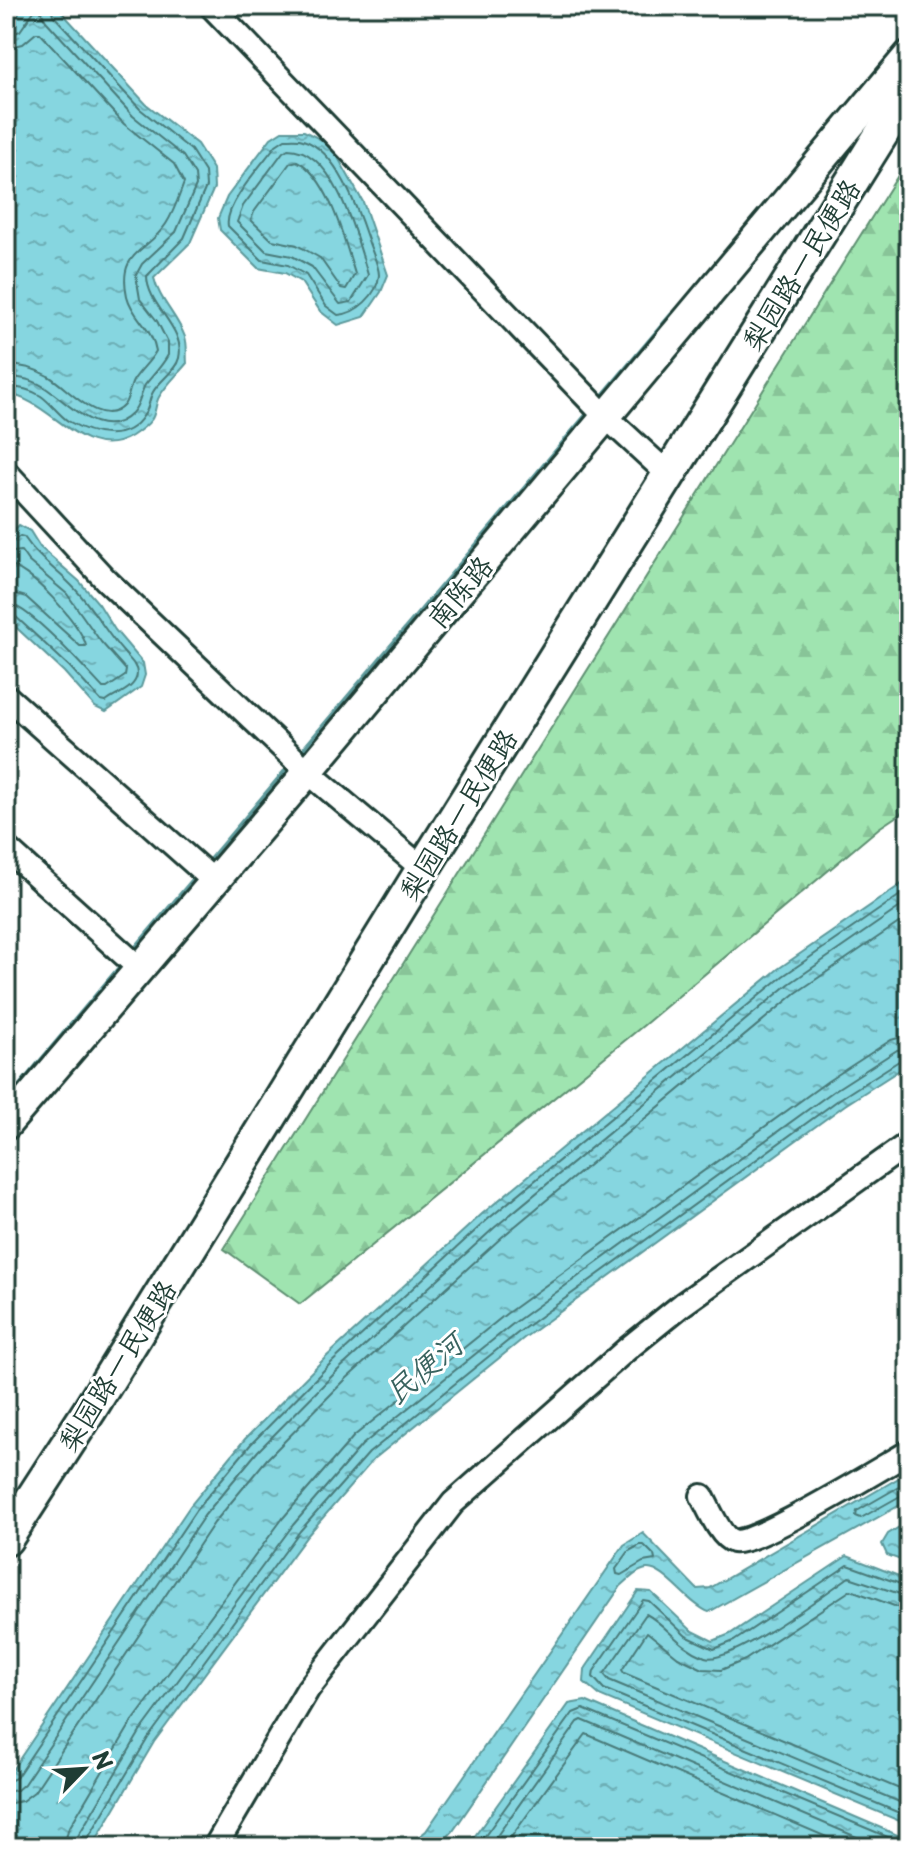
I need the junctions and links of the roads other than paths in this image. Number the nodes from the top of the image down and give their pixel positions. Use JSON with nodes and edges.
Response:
{"nodes":[{"id":1,"x":211,"y":6,"type":"edge"},
{"id":2,"x":909,"y":55,"type":"edge"},
{"id":3,"x":909,"y":90,"type":"edge"},
{"id":4,"x":599,"y":409,"type":"junction"},
{"id":5,"x":6,"y":472,"type":"edge"},
{"id":6,"x":669,"y":475,"type":"junction"},
{"id":7,"x":6,"y":696,"type":"edge"},
{"id":8,"x":300,"y":764,"type":"junction"},
{"id":9,"x":6,"y":848,"type":"edge"},
{"id":10,"x":423,"y":869,"type":"junction"},
{"id":11,"x":205,"y":874,"type":"junction"},
{"id":12,"x":131,"y":961,"type":"junction"},
{"id":13,"x":6,"y":1125,"type":"edge"},
{"id":14,"x":909,"y":1143,"type":"edge"},
{"id":15,"x":909,"y":1452,"type":"edge"},
{"id":16,"x":702,"y":1496,"type":"dead end"},
{"id":17,"x":6,"y":1539,"type":"edge"},
{"id":18,"x":215,"y":1847,"type":"edge"}],
"edges":[{"from":1,"to":4,"type":"street"},
{"from":2,"to":4,"type":"street","name":"南陈路"},
{"from":3,"to":6,"type":"main road","name":"梨园路一民便路"},
{"from":4,"to":6,"type":"street"},
{"from":4,"to":8,"type":"street","name":"南陈路"},
{"from":5,"to":8,"type":"street"},
{"from":6,"to":10,"type":"main road","name":"梨园路一民便路"},
{"from":7,"to":11,"type":"street"},
{"from":8,"to":10,"type":"street"},
{"from":8,"to":11,"type":"street","name":"南陈路"},
{"from":9,"to":12,"type":"street"},
{"from":10,"to":17,"type":"main road","name":"梨园路一民便路"},
{"from":11,"to":12,"type":"street","name":"南陈路"},
{"from":12,"to":13,"type":"street","name":"南陈路"},
{"from":14,"to":18,"type":"street"},
{"from":15,"to":16,"type":"street"}]}
